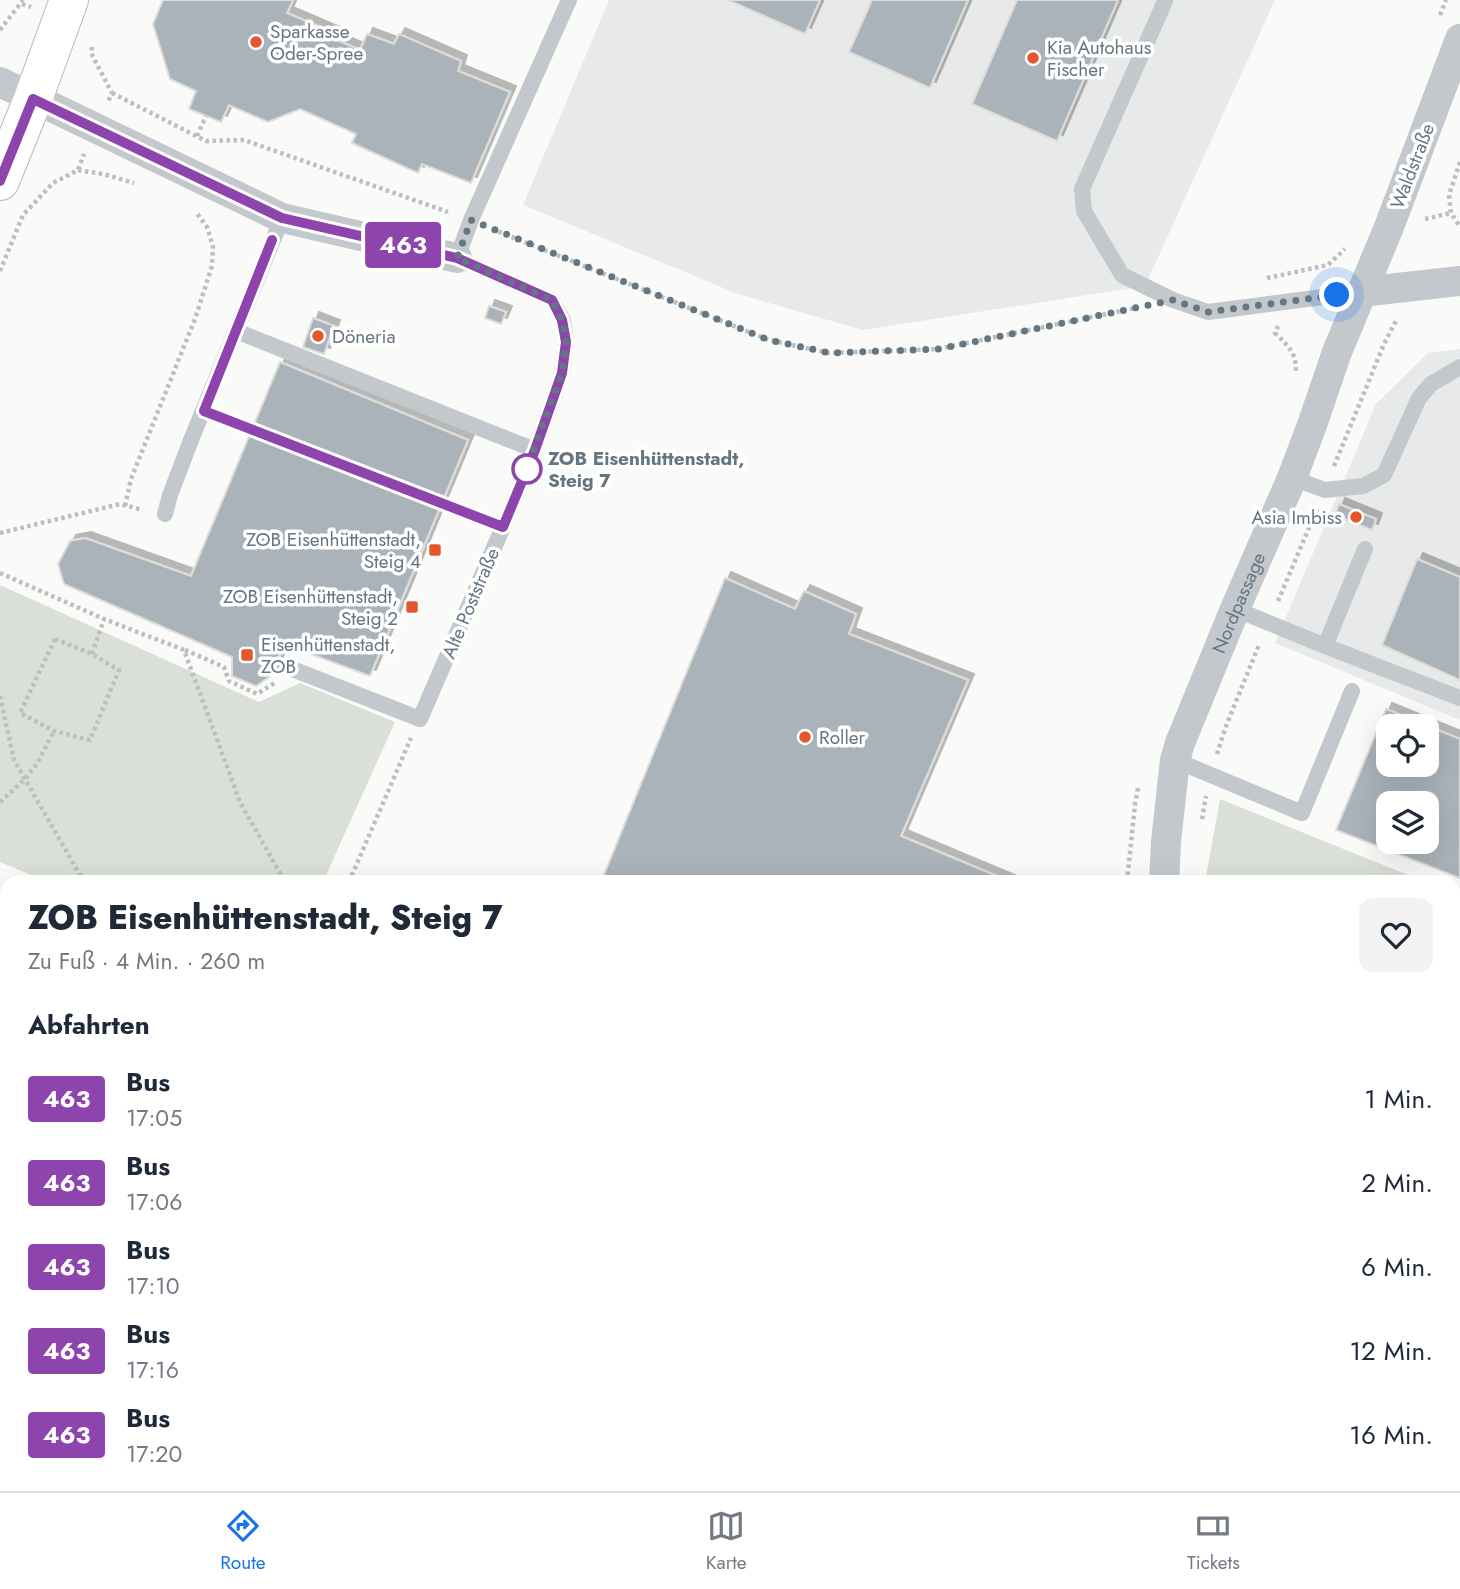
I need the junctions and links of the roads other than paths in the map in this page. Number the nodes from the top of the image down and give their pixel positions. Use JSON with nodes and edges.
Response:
{"nodes":[{"id":1,"x":69,"y":0,"type":"edge"},
{"id":2,"x":569,"y":0,"type":"edge"},
{"id":3,"x":1165,"y":1,"type":"edge"},
{"id":4,"x":1460,"y":39,"type":"edge"},
{"id":5,"x":16,"y":91,"type":"edge"},
{"id":6,"x":0,"y":180,"type":"edge"},
{"id":7,"x":282,"y":218,"type":"junction"},
{"id":8,"x":457,"y":258,"type":"junction"},
{"id":9,"x":1460,"y":281,"type":"edge"},
{"id":10,"x":1361,"y":292,"type":"junction"},
{"id":11,"x":236,"y":331,"type":"junction"},
{"id":12,"x":1460,"y":366,"type":"edge"},
{"id":13,"x":535,"y":450,"type":"junction"},
{"id":14,"x":1292,"y":478,"type":"junction"},
{"id":15,"x":164,"y":514,"type":"road end"},
{"id":16,"x":1365,"y":549,"type":"dead end"},
{"id":17,"x":1235,"y":609,"type":"junction"},
{"id":18,"x":1325,"y":646,"type":"junction"},
{"id":19,"x":295,"y":670,"type":"road end"},
{"id":20,"x":1352,"y":691,"type":"dead end"},
{"id":21,"x":1460,"y":698,"type":"edge"},
{"id":22,"x":1175,"y":760,"type":"junction"},
{"id":23,"x":1164,"y":875,"type":"edge"}],
"edges":[{"from":1,"to":5,"type":"main road"},
{"from":2,"to":8,"type":"lane"},
{"from":3,"to":10,"type":"lane"},
{"from":4,"to":10,"type":"street","name":"Waldstraße"},
{"from":5,"to":6,"type":"main road"},
{"from":5,"to":7,"type":"street","name":"Alte Poststraße"},
{"from":7,"to":8,"type":"street","name":"Alte Poststraße"},
{"from":7,"to":11,"type":"lane"},
{"from":8,"to":13,"type":"lane","name":"Alte Poststraße"},
{"from":9,"to":10,"type":"street"},
{"from":10,"to":14,"type":"street","name":"Nordpassage"},
{"from":11,"to":13,"type":"lane"},
{"from":11,"to":15,"type":"lane"},
{"from":12,"to":14,"type":"lane"},
{"from":13,"to":19,"type":"lane","name":"Alte Poststraße"},
{"from":14,"to":17,"type":"street","name":"Nordpassage"},
{"from":16,"to":18,"type":"lane"},
{"from":17,"to":18,"type":"lane"},
{"from":17,"to":22,"type":"street","name":"Nordpassage"},
{"from":18,"to":21,"type":"lane"},
{"from":20,"to":22,"type":"lane"},
{"from":22,"to":23,"type":"street","name":"Nordpassage"}]}
